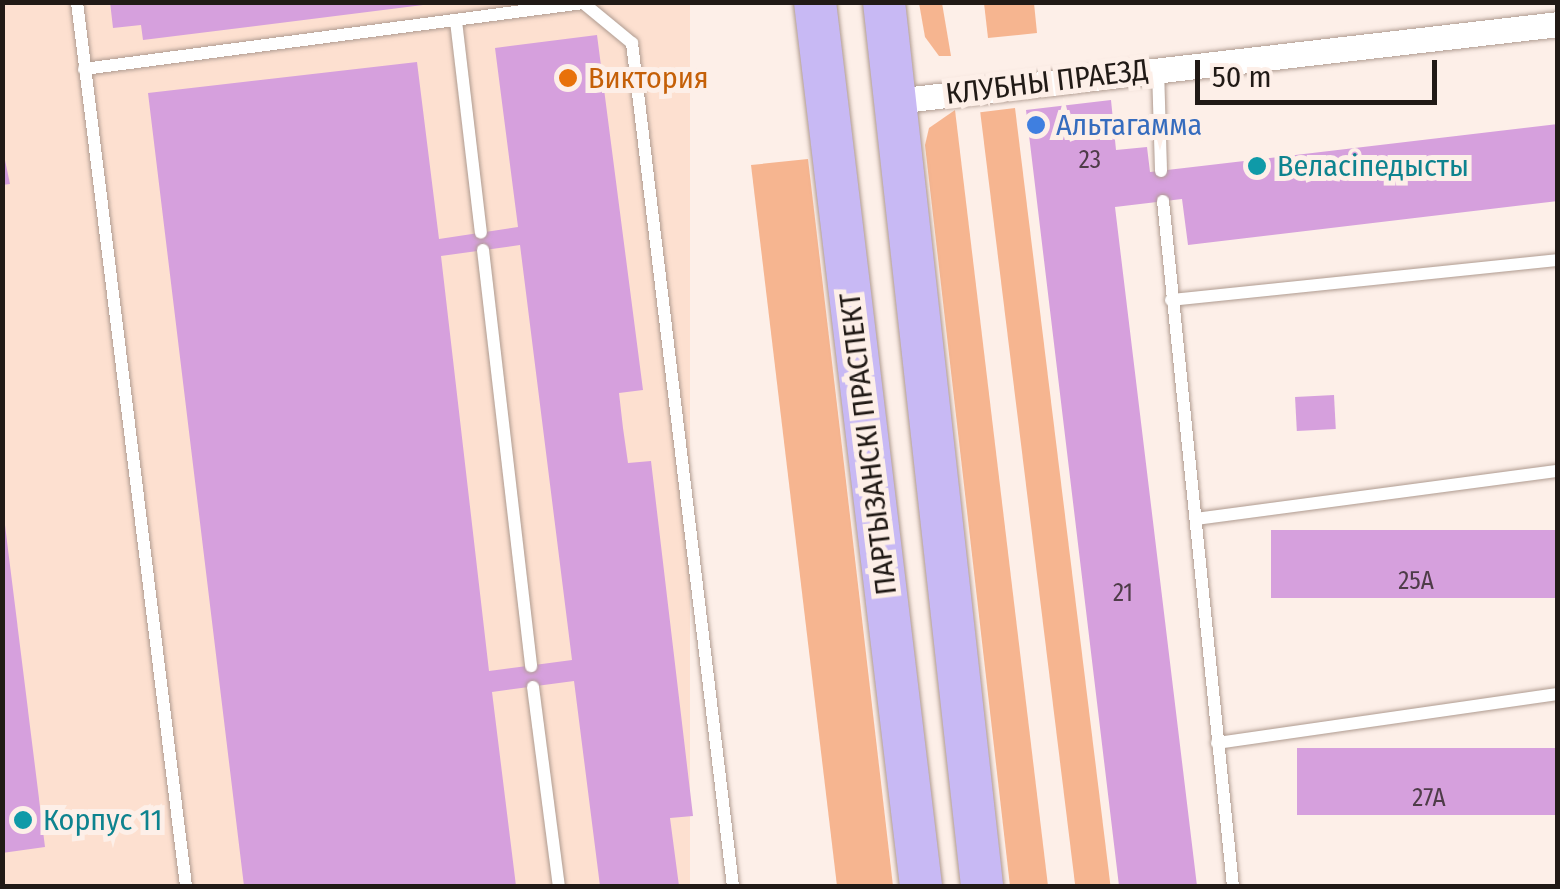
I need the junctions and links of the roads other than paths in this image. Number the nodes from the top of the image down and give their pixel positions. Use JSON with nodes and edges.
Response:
{"nodes":[{"id":1,"x":77,"y":2,"type":"edge"},
{"id":2,"x":815,"y":2,"type":"edge"},
{"id":3,"x":884,"y":2,"type":"edge"},
{"id":4,"x":582,"y":3,"type":"edge"},
{"id":5,"x":456,"y":22,"type":"junction"},
{"id":6,"x":1558,"y":24,"type":"edge"},
{"id":7,"x":1158,"y":68,"type":"junction"},
{"id":8,"x":84,"y":69,"type":"junction"},
{"id":9,"x":895,"y":100,"type":"junction"},
{"id":10,"x":827,"y":108,"type":"junction"},
{"id":11,"x":1161,"y":171,"type":"dead end"},
{"id":12,"x":1164,"y":201,"type":"dead end"},
{"id":13,"x":480,"y":233,"type":"dead end"},
{"id":14,"x":483,"y":250,"type":"dead end"},
{"id":15,"x":1558,"y":260,"type":"edge"},
{"id":16,"x":1171,"y":300,"type":"junction"},
{"id":17,"x":1558,"y":471,"type":"edge"},
{"id":18,"x":1196,"y":519,"type":"junction"},
{"id":19,"x":879,"y":528,"type":"junction"},
{"id":20,"x":942,"y":529,"type":"junction"},
{"id":21,"x":531,"y":666,"type":"dead end"},
{"id":22,"x":533,"y":686,"type":"dead end"},
{"id":23,"x":1558,"y":694,"type":"edge"},
{"id":24,"x":1217,"y":743,"type":"junction"},
{"id":25,"x":186,"y":886,"type":"edge"},
{"id":26,"x":558,"y":886,"type":"edge"},
{"id":27,"x":733,"y":886,"type":"edge"},
{"id":28,"x":921,"y":886,"type":"edge"},
{"id":29,"x":982,"y":886,"type":"edge"},
{"id":30,"x":1233,"y":886,"type":"edge"}],
"edges":[{"from":1,"to":8,"type":"lane"},
{"from":2,"to":10,"type":"main road","name":"ПАРТЫЗАНСКІ ПРАСПЕКТ"},
{"from":3,"to":9,"type":"main road","name":"ПАРТЫЗАНСКІ ПРАСПЕКТ"},
{"from":4,"to":5,"type":"lane"},
{"from":4,"to":27,"type":"lane"},
{"from":5,"to":8,"type":"lane"},
{"from":5,"to":13,"type":"lane"},
{"from":6,"to":7,"type":"street","name":"КЛУБНЫ ПРАЕЗД"},
{"from":7,"to":9,"type":"street","name":"КЛУБНЫ ПРАЕЗД"},
{"from":7,"to":11,"type":"lane"},
{"from":8,"to":25,"type":"lane"},
{"from":9,"to":10,"type":"main road"},
{"from":9,"to":20,"type":"main road","name":"ПАРТЫЗАНСКІ ПРАСПЕКТ"},
{"from":10,"to":19,"type":"main road","name":"ПАРТЫЗАНСКІ ПРАСПЕКТ"},
{"from":12,"to":16,"type":"lane"},
{"from":14,"to":21,"type":"lane"},
{"from":15,"to":16,"type":"lane"},
{"from":16,"to":18,"type":"lane"},
{"from":17,"to":18,"type":"lane"},
{"from":18,"to":24,"type":"lane"},
{"from":19,"to":20,"type":"main road"},
{"from":19,"to":28,"type":"main road","name":"ПАРТЫЗАНСКІ ПРАСПЕКТ"},
{"from":20,"to":29,"type":"main road","name":"ПАРТЫЗАНСКІ ПРАСПЕКТ"},
{"from":22,"to":26,"type":"lane"},
{"from":23,"to":24,"type":"lane"},
{"from":24,"to":30,"type":"lane"}]}
